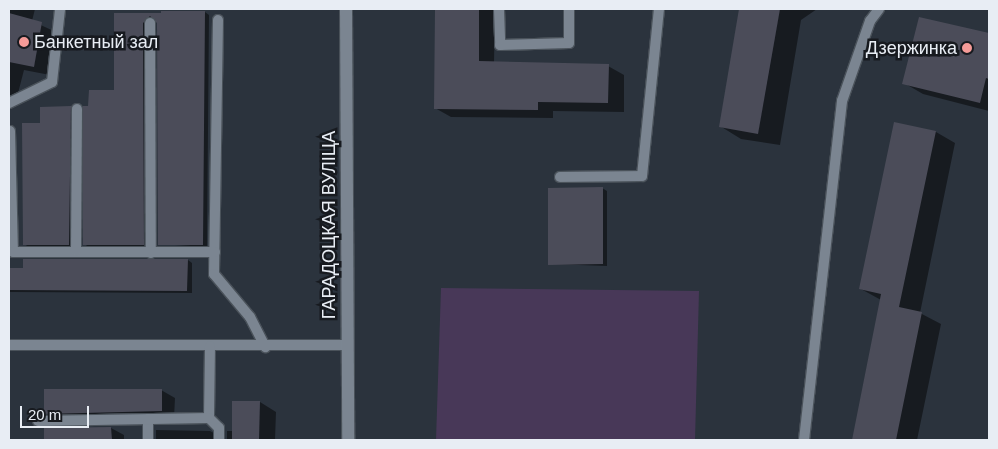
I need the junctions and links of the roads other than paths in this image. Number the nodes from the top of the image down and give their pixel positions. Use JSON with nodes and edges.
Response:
{"nodes":[{"id":1,"x":60,"y":9,"type":"edge"},
{"id":2,"x":346,"y":9,"type":"edge"},
{"id":3,"x":499,"y":9,"type":"edge"},
{"id":4,"x":569,"y":9,"type":"edge"},
{"id":5,"x":659,"y":9,"type":"edge"},
{"id":6,"x":879,"y":9,"type":"edge"},
{"id":7,"x":218,"y":20,"type":"dead end"},
{"id":8,"x":150,"y":23,"type":"dead end"},
{"id":9,"x":9,"y":103,"type":"edge"},
{"id":10,"x":78,"y":109,"type":"dead end"},
{"id":11,"x":10,"y":131,"type":"edge"},
{"id":12,"x":560,"y":177,"type":"dead end"},
{"id":13,"x":76,"y":251,"type":"junction"},
{"id":14,"x":215,"y":252,"type":"junction"},
{"id":15,"x":151,"y":253,"type":"junction"},
{"id":16,"x":9,"y":345,"type":"edge"},
{"id":17,"x":347,"y":345,"type":"junction"},
{"id":18,"x":210,"y":346,"type":"junction"},
{"id":19,"x":265,"y":347,"type":"junction"},
{"id":20,"x":209,"y":418,"type":"junction"},
{"id":21,"x":148,"y":419,"type":"junction"},
{"id":22,"x":38,"y":421,"type":"dead end"},
{"id":23,"x":148,"y":440,"type":"edge"},
{"id":24,"x":218,"y":440,"type":"edge"},
{"id":25,"x":348,"y":440,"type":"edge"},
{"id":26,"x":804,"y":440,"type":"edge"}],
"edges":[{"from":1,"to":9,"type":"lane"},
{"from":2,"to":17,"type":"street","name":"ГАРАДОЦКАЯ ВУЛІЦА"},
{"from":3,"to":4,"type":"lane"},
{"from":5,"to":12,"type":"lane"},
{"from":6,"to":26,"type":"lane"},
{"from":7,"to":14,"type":"lane"},
{"from":8,"to":15,"type":"lane"},
{"from":10,"to":13,"type":"lane"},
{"from":11,"to":13,"type":"lane"},
{"from":13,"to":15,"type":"lane"},
{"from":14,"to":15,"type":"lane"},
{"from":14,"to":19,"type":"lane"},
{"from":16,"to":18,"type":"lane"},
{"from":17,"to":19,"type":"lane"},
{"from":17,"to":25,"type":"street","name":"ГАРАДОЦКАЯ ВУЛІЦА"},
{"from":18,"to":19,"type":"lane"},
{"from":18,"to":20,"type":"lane"},
{"from":20,"to":21,"type":"lane"},
{"from":20,"to":24,"type":"lane"},
{"from":21,"to":22,"type":"lane"},
{"from":21,"to":23,"type":"lane"}]}
